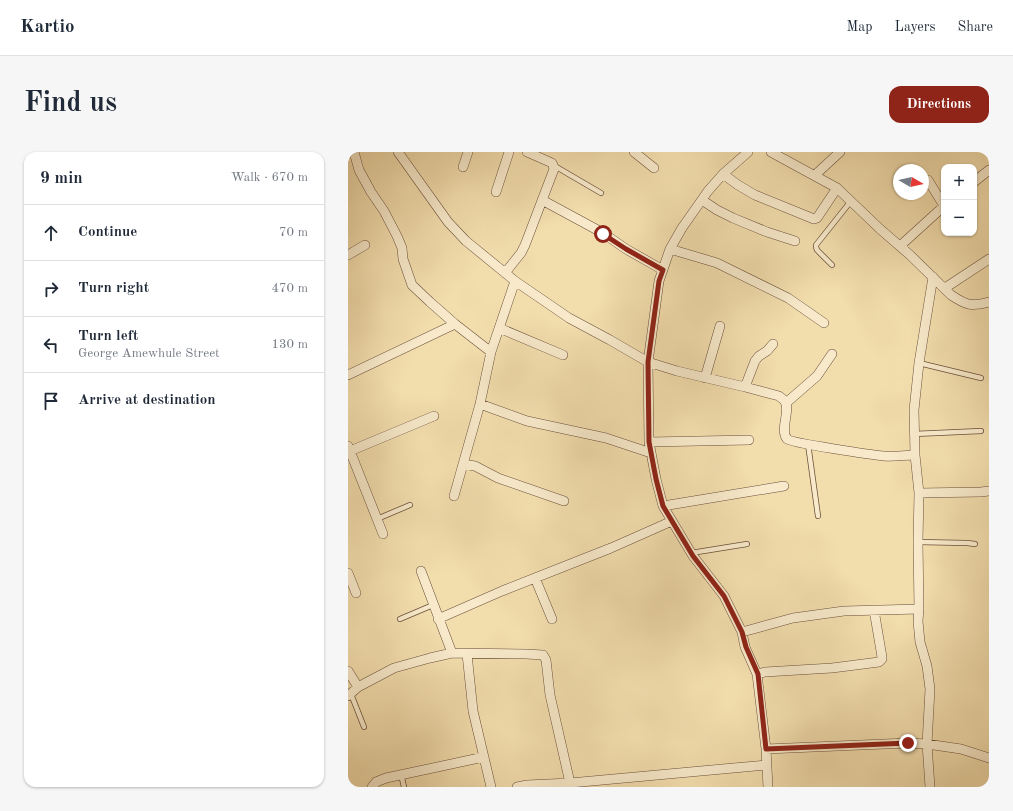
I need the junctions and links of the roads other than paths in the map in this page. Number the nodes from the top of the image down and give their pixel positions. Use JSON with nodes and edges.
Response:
{"nodes":[{"id":1,"x":354,"y":152,"type":"edge"},
{"id":2,"x":398,"y":152,"type":"edge"},
{"id":3,"x":468,"y":152,"type":"edge"},
{"id":4,"x":509,"y":152,"type":"edge"},
{"id":5,"x":527,"y":152,"type":"edge"},
{"id":6,"x":634,"y":152,"type":"edge"},
{"id":7,"x":748,"y":152,"type":"edge"},
{"id":8,"x":771,"y":152,"type":"edge"},
{"id":9,"x":840,"y":152,"type":"edge"},
{"id":10,"x":553,"y":165,"type":"junction"},
{"id":11,"x":463,"y":168,"type":"dead end"},
{"id":12,"x":654,"y":168,"type":"dead end"},
{"id":13,"x":989,"y":170,"type":"edge"},
{"id":14,"x":723,"y":174,"type":"junction"},
{"id":15,"x":815,"y":175,"type":"junction"},
{"id":16,"x":977,"y":180,"type":"edge"},
{"id":17,"x":929,"y":182,"type":"edge"},
{"id":18,"x":837,"y":188,"type":"junction"},
{"id":19,"x":496,"y":192,"type":"dead end"},
{"id":20,"x":601,"y":193,"type":"dead end"},
{"id":21,"x":542,"y":200,"type":"junction"},
{"id":22,"x":702,"y":200,"type":"junction"},
{"id":23,"x":851,"y":200,"type":"junction"},
{"id":24,"x":941,"y":201,"type":"edge"},
{"id":25,"x":941,"y":209,"type":"edge"},
{"id":26,"x":795,"y":241,"type":"dead end"},
{"id":27,"x":365,"y":245,"type":"dead end"},
{"id":28,"x":900,"y":246,"type":"junction"},
{"id":29,"x":670,"y":249,"type":"junction"},
{"id":30,"x":348,"y":255,"type":"edge"},
{"id":31,"x":989,"y":259,"type":"edge"},
{"id":32,"x":832,"y":265,"type":"dead end"},
{"id":33,"x":663,"y":270,"type":"junction"},
{"id":34,"x":505,"y":272,"type":"junction"},
{"id":35,"x":933,"y":277,"type":"junction"},
{"id":36,"x":515,"y":281,"type":"junction"},
{"id":37,"x":945,"y":288,"type":"junction"},
{"id":38,"x":989,"y":302,"type":"edge"},
{"id":39,"x":824,"y":323,"type":"dead end"},
{"id":40,"x":455,"y":324,"type":"junction"},
{"id":41,"x":720,"y":326,"type":"dead end"},
{"id":42,"x":499,"y":328,"type":"junction"},
{"id":43,"x":773,"y":344,"type":"dead end"},
{"id":44,"x":491,"y":352,"type":"junction"},
{"id":45,"x":832,"y":354,"type":"dead end"},
{"id":46,"x":563,"y":355,"type":"dead end"},
{"id":47,"x":648,"y":362,"type":"junction"},
{"id":48,"x":919,"y":363,"type":"junction"},
{"id":49,"x":348,"y":375,"type":"edge"},
{"id":50,"x":705,"y":378,"type":"junction"},
{"id":51,"x":981,"y":378,"type":"dead end"},
{"id":52,"x":745,"y":387,"type":"junction"},
{"id":53,"x":480,"y":404,"type":"junction"},
{"id":54,"x":786,"y":404,"type":"junction"},
{"id":55,"x":434,"y":416,"type":"dead end"},
{"id":56,"x":981,"y":431,"type":"dead end"},
{"id":57,"x":914,"y":434,"type":"junction"},
{"id":58,"x":749,"y":440,"type":"dead end"},
{"id":59,"x":649,"y":442,"type":"junction"},
{"id":60,"x":808,"y":444,"type":"junction"},
{"id":61,"x":349,"y":448,"type":"edge"},
{"id":62,"x":651,"y":453,"type":"junction"},
{"id":63,"x":915,"y":455,"type":"junction"},
{"id":64,"x":463,"y":464,"type":"junction"},
{"id":65,"x":784,"y":486,"type":"dead end"},
{"id":66,"x":989,"y":491,"type":"edge"},
{"id":67,"x":919,"y":493,"type":"junction"},
{"id":68,"x":454,"y":496,"type":"dead end"},
{"id":69,"x":564,"y":501,"type":"dead end"},
{"id":70,"x":410,"y":505,"type":"dead end"},
{"id":71,"x":663,"y":506,"type":"junction"},
{"id":72,"x":818,"y":516,"type":"dead end"},
{"id":73,"x":377,"y":519,"type":"junction"},
{"id":74,"x":672,"y":521,"type":"junction"},
{"id":75,"x":383,"y":534,"type":"dead end"},
{"id":76,"x":918,"y":542,"type":"junction"},
{"id":77,"x":747,"y":544,"type":"dead end"},
{"id":78,"x":975,"y":544,"type":"dead end"},
{"id":79,"x":691,"y":553,"type":"junction"},
{"id":80,"x":421,"y":571,"type":"dead end"},
{"id":81,"x":535,"y":578,"type":"junction"},
{"id":82,"x":349,"y":580,"type":"edge"},
{"id":83,"x":356,"y":593,"type":"dead end"},
{"id":84,"x":433,"y":605,"type":"junction"},
{"id":85,"x":919,"y":609,"type":"junction"},
{"id":86,"x":874,"y":610,"type":"junction"},
{"id":87,"x":438,"y":618,"type":"junction"},
{"id":88,"x":400,"y":619,"type":"dead end"},
{"id":89,"x":552,"y":619,"type":"dead end"},
{"id":90,"x":742,"y":632,"type":"junction"},
{"id":91,"x":452,"y":654,"type":"junction"},
{"id":92,"x":467,"y":654,"type":"junction"},
{"id":93,"x":348,"y":671,"type":"edge"},
{"id":94,"x":758,"y":674,"type":"junction"},
{"id":95,"x":358,"y":687,"type":"junction"},
{"id":96,"x":349,"y":695,"type":"edge"},
{"id":97,"x":364,"y":727,"type":"dead end"},
{"id":98,"x":927,"y":744,"type":"junction"},
{"id":99,"x":766,"y":749,"type":"junction"},
{"id":100,"x":484,"y":757,"type":"junction"},
{"id":101,"x":989,"y":758,"type":"edge"},
{"id":102,"x":766,"y":765,"type":"junction"},
{"id":103,"x":401,"y":774,"type":"junction"},
{"id":104,"x":570,"y":783,"type":"junction"},
{"id":105,"x":372,"y":787,"type":"edge"},
{"id":106,"x":404,"y":787,"type":"edge"},
{"id":107,"x":491,"y":787,"type":"edge"},
{"id":108,"x":517,"y":787,"type":"edge"},
{"id":109,"x":768,"y":787,"type":"edge"},
{"id":110,"x":930,"y":787,"type":"edge"}],
"edges":[{"from":1,"to":40,"type":"street"},
{"from":2,"to":34,"type":"street"},
{"from":3,"to":11,"type":"street"},
{"from":4,"to":19,"type":"street"},
{"from":5,"to":10,"type":"street"},
{"from":6,"to":12,"type":"street"},
{"from":7,"to":14,"type":"street"},
{"from":8,"to":15,"type":"street"},
{"from":9,"to":15,"type":"street"},
{"from":10,"to":20,"type":"lane"},
{"from":10,"to":21,"type":"street"},
{"from":13,"to":16,"type":"street"},
{"from":14,"to":18,"type":"street"},
{"from":14,"to":22,"type":"street"},
{"from":15,"to":18,"type":"street"},
{"from":17,"to":24,"type":"street"},
{"from":18,"to":23,"type":"street"},
{"from":21,"to":33,"type":"street"},
{"from":21,"to":34,"type":"street"},
{"from":22,"to":26,"type":"street"},
{"from":22,"to":29,"type":"street"},
{"from":23,"to":28,"type":"street"},
{"from":23,"to":32,"type":"lane"},
{"from":25,"to":28,"type":"street"},
{"from":27,"to":30,"type":"street"},
{"from":28,"to":35,"type":"street"},
{"from":29,"to":33,"type":"street"},
{"from":29,"to":39,"type":"street"},
{"from":31,"to":37,"type":"street"},
{"from":33,"to":47,"type":"street"},
{"from":34,"to":36,"type":"street"},
{"from":35,"to":37,"type":"street"},
{"from":35,"to":48,"type":"street"},
{"from":36,"to":42,"type":"street"},
{"from":36,"to":47,"type":"street"},
{"from":37,"to":38,"type":"street"},
{"from":40,"to":44,"type":"street"},
{"from":40,"to":49,"type":"street"},
{"from":41,"to":50,"type":"street"},
{"from":42,"to":44,"type":"street"},
{"from":42,"to":46,"type":"street"},
{"from":43,"to":52,"type":"street"},
{"from":44,"to":53,"type":"street"},
{"from":45,"to":54,"type":"street"},
{"from":47,"to":50,"type":"street"},
{"from":47,"to":59,"type":"street"},
{"from":48,"to":51,"type":"lane"},
{"from":48,"to":57,"type":"street"},
{"from":50,"to":52,"type":"street"},
{"from":52,"to":54,"type":"street"},
{"from":53,"to":62,"type":"street"},
{"from":53,"to":64,"type":"street"},
{"from":54,"to":60,"type":"street"},
{"from":55,"to":61,"type":"street"},
{"from":56,"to":57,"type":"lane"},
{"from":57,"to":63,"type":"street"},
{"from":58,"to":59,"type":"street"},
{"from":59,"to":62,"type":"street"},
{"from":60,"to":63,"type":"street"},
{"from":60,"to":72,"type":"lane"},
{"from":61,"to":73,"type":"street"},
{"from":62,"to":71,"type":"street"},
{"from":63,"to":67,"type":"street"},
{"from":64,"to":68,"type":"street"},
{"from":64,"to":69,"type":"street"},
{"from":65,"to":71,"type":"street"},
{"from":66,"to":67,"type":"street"},
{"from":67,"to":76,"type":"street"},
{"from":70,"to":73,"type":"lane"},
{"from":71,"to":74,"type":"street"},
{"from":73,"to":75,"type":"street"},
{"from":74,"to":79,"type":"street"},
{"from":74,"to":81,"type":"street"},
{"from":76,"to":78,"type":"lane"},
{"from":76,"to":85,"type":"street"},
{"from":77,"to":79,"type":"lane"},
{"from":79,"to":90,"type":"street"},
{"from":80,"to":84,"type":"street"},
{"from":81,"to":87,"type":"street"},
{"from":81,"to":89,"type":"street"},
{"from":82,"to":83,"type":"street"},
{"from":84,"to":87,"type":"street"},
{"from":84,"to":88,"type":"lane"},
{"from":85,"to":86,"type":"street"},
{"from":85,"to":98,"type":"street"},
{"from":86,"to":90,"type":"street"},
{"from":86,"to":94,"type":"street"},
{"from":87,"to":91,"type":"street"},
{"from":90,"to":94,"type":"street"},
{"from":91,"to":92,"type":"street"},
{"from":91,"to":95,"type":"street"},
{"from":92,"to":100,"type":"street"},
{"from":92,"to":104,"type":"street"},
{"from":93,"to":95,"type":"street"},
{"from":94,"to":99,"type":"street"},
{"from":95,"to":96,"type":"street"},
{"from":96,"to":97,"type":"lane"},
{"from":98,"to":99,"type":"street"},
{"from":98,"to":101,"type":"street"},
{"from":98,"to":110,"type":"street"},
{"from":99,"to":102,"type":"street"},
{"from":100,"to":103,"type":"street"},
{"from":100,"to":107,"type":"street"},
{"from":102,"to":104,"type":"street"},
{"from":102,"to":109,"type":"street"},
{"from":103,"to":105,"type":"street"},
{"from":103,"to":106,"type":"lane"},
{"from":104,"to":108,"type":"street"}]}
